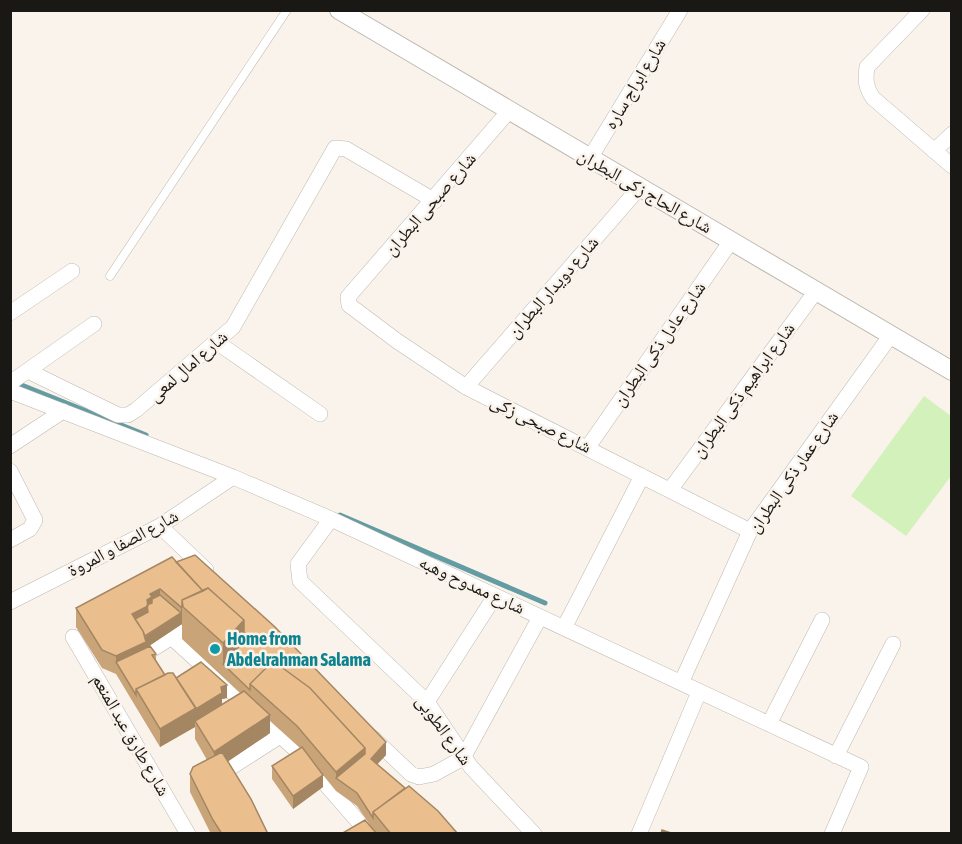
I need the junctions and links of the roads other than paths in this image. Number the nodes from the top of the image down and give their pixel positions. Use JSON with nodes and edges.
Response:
{"nodes":[{"id":1,"x":287,"y":10,"type":"edge"},
{"id":2,"x":339,"y":10,"type":"edge"},
{"id":3,"x":680,"y":10,"type":"edge"},
{"id":4,"x":922,"y":10,"type":"edge"},
{"id":5,"x":510,"y":111,"type":"junction"},
{"id":6,"x":951,"y":134,"type":"edge"},
{"id":7,"x":934,"y":151,"type":"junction"},
{"id":8,"x":590,"y":158,"type":"junction"},
{"id":9,"x":951,"y":166,"type":"edge"},
{"id":10,"x":640,"y":188,"type":"junction"},
{"id":11,"x":435,"y":201,"type":"junction"},
{"id":12,"x":731,"y":241,"type":"junction"},
{"id":13,"x":72,"y":271,"type":"dead end"},
{"id":14,"x":110,"y":276,"type":"dead end"},
{"id":15,"x":816,"y":291,"type":"junction"},
{"id":16,"x":348,"y":297,"type":"joint"},
{"id":17,"x":10,"y":312,"type":"edge"},
{"id":18,"x":94,"y":324,"type":"dead end"},
{"id":19,"x":891,"y":335,"type":"junction"},
{"id":20,"x":218,"y":343,"type":"junction"},
{"id":21,"x":28,"y":371,"type":"junction"},
{"id":22,"x":951,"y":371,"type":"edge"},
{"id":23,"x":10,"y":383,"type":"edge"},
{"id":24,"x":466,"y":387,"type":"junction"},
{"id":25,"x":10,"y":391,"type":"edge"},
{"id":26,"x":63,"y":411,"type":"junction"},
{"id":27,"x":320,"y":414,"type":"dead end"},
{"id":28,"x":10,"y":446,"type":"edge"},
{"id":29,"x":588,"y":447,"type":"junction"},
{"id":30,"x":10,"y":471,"type":"edge"},
{"id":31,"x":642,"y":476,"type":"junction"},
{"id":32,"x":232,"y":477,"type":"junction"},
{"id":33,"x":670,"y":490,"type":"junction"},
{"id":34,"x":331,"y":519,"type":"junction"},
{"id":35,"x":160,"y":526,"type":"junction"},
{"id":36,"x":750,"y":531,"type":"junction"},
{"id":37,"x":10,"y":540,"type":"edge"},
{"id":38,"x":220,"y":584,"type":"edge"},
{"id":39,"x":495,"y":596,"type":"junction"},
{"id":40,"x":10,"y":602,"type":"edge"},
{"id":41,"x":540,"y":617,"type":"junction"},
{"id":42,"x":822,"y":620,"type":"dead end"},
{"id":43,"x":196,"y":624,"type":"edge"},
{"id":44,"x":564,"y":628,"type":"junction"},
{"id":45,"x":170,"y":636,"type":"junction"},
{"id":46,"x":73,"y":637,"type":"dead end"},
{"id":47,"x":893,"y":644,"type":"dead end"},
{"id":48,"x":148,"y":652,"type":"edge"},
{"id":49,"x":681,"y":683,"type":"junction"},
{"id":50,"x":699,"y":692,"type":"junction"},
{"id":51,"x":427,"y":702,"type":"junction"},
{"id":52,"x":360,"y":724,"type":"edge"},
{"id":53,"x":769,"y":724,"type":"junction"},
{"id":54,"x":280,"y":736,"type":"junction"},
{"id":55,"x":836,"y":756,"type":"junction"},
{"id":56,"x":464,"y":758,"type":"junction"},
{"id":57,"x":230,"y":768,"type":"edge"},
{"id":58,"x":188,"y":834,"type":"edge"},
{"id":59,"x":369,"y":834,"type":"edge"},
{"id":60,"x":534,"y":834,"type":"edge"},
{"id":61,"x":639,"y":834,"type":"edge"},
{"id":62,"x":832,"y":834,"type":"edge"}],
"edges":[{"from":1,"to":14,"type":"lane"},
{"from":2,"to":5,"type":"street","name":"شارع الحاج زكى البطران"},
{"from":3,"to":8,"type":"street","name":"شارع ابراج ساره"},
{"from":4,"to":7,"type":"street"},
{"from":5,"to":8,"type":"street","name":"شارع الحاج زكى البطران"},
{"from":5,"to":11,"type":"street","name":"شارع صبحى البطران"},
{"from":6,"to":7,"type":"street"},
{"from":7,"to":9,"type":"street"},
{"from":8,"to":10,"type":"street","name":"شارع الحاج زكى البطران"},
{"from":10,"to":12,"type":"street","name":"شارع الحاج زكى البطران"},
{"from":10,"to":24,"type":"street","name":"شارع دويدار البطران"},
{"from":11,"to":16,"type":"street","name":"شارع صبحى البطران"},
{"from":11,"to":20,"type":"street","name":"شارع امال لمعى"},
{"from":12,"to":15,"type":"street","name":"شارع الحاج زكى البطران"},
{"from":12,"to":29,"type":"street","name":"شارع عادل ذكى البطران"},
{"from":13,"to":17,"type":"street"},
{"from":15,"to":19,"type":"street","name":"شارع الحاج زكى البطران"},
{"from":15,"to":33,"type":"street","name":"شارع ابراهيم ذكى البطران"},
{"from":16,"to":24,"type":"street","name":"شارع صبحى زكى"},
{"from":18,"to":21,"type":"street"},
{"from":19,"to":22,"type":"street","name":"شارع الحاج زكى البطران"},
{"from":19,"to":36,"type":"street","name":"شارع عمار ذكى البطران"},
{"from":20,"to":21,"type":"street","name":"شارع امال لمعى"},
{"from":20,"to":27,"type":"street"},
{"from":21,"to":23,"type":"street"},
{"from":24,"to":29,"type":"street","name":"شارع صبحى زكى"},
{"from":25,"to":26,"type":"street","name":"شارع ممدوح وهبه"},
{"from":26,"to":28,"type":"street"},
{"from":26,"to":32,"type":"street","name":"شارع ممدوح وهبه"},
{"from":29,"to":31,"type":"street","name":"شارع صبحى زكى"},
{"from":30,"to":37,"type":"street"},
{"from":31,"to":33,"type":"street","name":"شارع صبحى زكى"},
{"from":31,"to":44,"type":"street"},
{"from":32,"to":34,"type":"street","name":"شارع ممدوح وهبه"},
{"from":32,"to":35,"type":"street","name":"شارع الصفا و المروة"},
{"from":33,"to":36,"type":"street","name":"شارع صبحى زكى"},
{"from":34,"to":39,"type":"street","name":"شارع ممدوح وهبه"},
{"from":34,"to":51,"type":"street","name":"شارع الطوبى"},
{"from":35,"to":38,"type":"street"},
{"from":35,"to":40,"type":"street","name":"شارع الصفا و المروة"},
{"from":36,"to":49,"type":"street","name":"شارع عمار ذكى البطران"},
{"from":39,"to":41,"type":"street","name":"شارع ممدوح وهبه"},
{"from":39,"to":51,"type":"street"},
{"from":41,"to":44,"type":"street","name":"شارع ممدوح وهبه"},
{"from":41,"to":56,"type":"street"},
{"from":42,"to":53,"type":"street"},
{"from":43,"to":45,"type":"street"},
{"from":44,"to":49,"type":"street","name":"شارع ممدوح وهبه"},
{"from":45,"to":48,"type":"street"},
{"from":45,"to":54,"type":"street"},
{"from":46,"to":58,"type":"street","name":"شارع طارق عبد المنعم"},
{"from":47,"to":55,"type":"street"},
{"from":49,"to":50,"type":"street","name":"شارع ممدوح وهبه"},
{"from":50,"to":53,"type":"street","name":"شارع ممدوح وهبه"},
{"from":50,"to":61,"type":"street"},
{"from":51,"to":56,"type":"street","name":"شارع الطوبى"},
{"from":52,"to":56,"type":"street"},
{"from":53,"to":55,"type":"street","name":"شارع ممدوح وهبه"},
{"from":54,"to":57,"type":"street"},
{"from":54,"to":59,"type":"street"},
{"from":55,"to":62,"type":"street","name":"شارع ممدوح وهبه"},
{"from":56,"to":60,"type":"street","name":"شارع الطوبى"}]}
